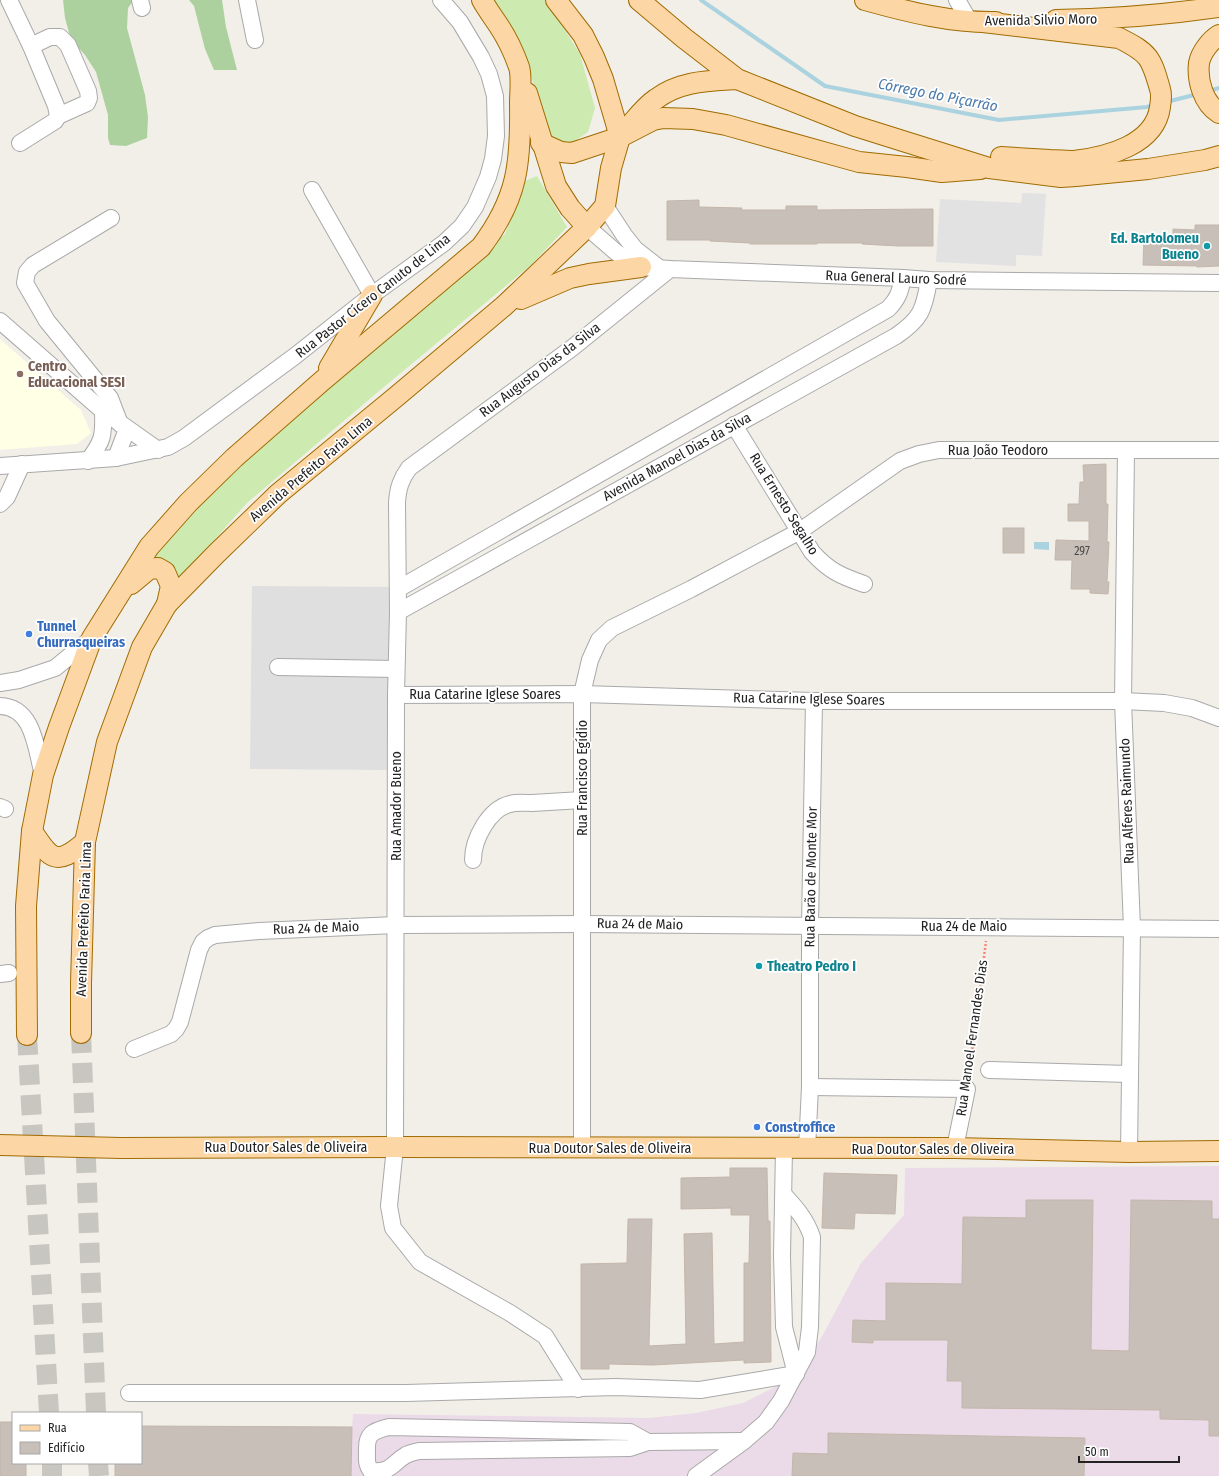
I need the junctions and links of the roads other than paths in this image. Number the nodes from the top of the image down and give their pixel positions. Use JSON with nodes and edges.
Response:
{"nodes":[{"id":1,"x":9,"y":0,"type":"edge"},
{"id":2,"x":247,"y":0,"type":"edge"},
{"id":3,"x":441,"y":0,"type":"edge"},
{"id":4,"x":556,"y":0,"type":"edge"},
{"id":5,"x":639,"y":0,"type":"edge"},
{"id":6,"x":865,"y":0,"type":"edge"},
{"id":7,"x":957,"y":0,"type":"edge"},
{"id":8,"x":482,"y":4,"type":"edge"},
{"id":9,"x":1219,"y":7,"type":"edge"},
{"id":10,"x":976,"y":22,"type":"junction"},
{"id":11,"x":1219,"y":35,"type":"edge"},
{"id":12,"x":255,"y":40,"type":"dead end"},
{"id":13,"x":31,"y":46,"type":"junction"},
{"id":14,"x":519,"y":68,"type":"junction"},
{"id":15,"x":737,"y":79,"type":"junction"},
{"id":16,"x":1219,"y":113,"type":"edge"},
{"id":17,"x":58,"y":116,"type":"junction"},
{"id":18,"x":620,"y":137,"type":"junction"},
{"id":19,"x":20,"y":143,"type":"dead end"},
{"id":20,"x":541,"y":143,"type":"junction"},
{"id":21,"x":946,"y":154,"type":"junction"},
{"id":22,"x":1219,"y":156,"type":"edge"},
{"id":23,"x":989,"y":168,"type":"junction"},
{"id":24,"x":312,"y":190,"type":"dead end"},
{"id":25,"x":605,"y":206,"type":"junction"},
{"id":26,"x":111,"y":218,"type":"dead end"},
{"id":27,"x":587,"y":227,"type":"junction"},
{"id":28,"x":656,"y":268,"type":"junction"},
{"id":29,"x":903,"y":278,"type":"junction"},
{"id":30,"x":929,"y":280,"type":"junction"},
{"id":31,"x":1219,"y":283,"type":"edge"},
{"id":32,"x":372,"y":295,"type":"junction"},
{"id":33,"x":504,"y":306,"type":"junction"},
{"id":34,"x":0,"y":321,"type":"edge"},
{"id":35,"x":322,"y":381,"type":"junction"},
{"id":36,"x":103,"y":411,"type":"junction"},
{"id":37,"x":734,"y":425,"type":"junction"},
{"id":38,"x":124,"y":426,"type":"junction"},
{"id":39,"x":158,"y":450,"type":"junction"},
{"id":40,"x":1126,"y":450,"type":"junction"},
{"id":41,"x":1219,"y":450,"type":"edge"},
{"id":42,"x":116,"y":458,"type":"junction"},
{"id":43,"x":88,"y":461,"type":"junction"},
{"id":44,"x":22,"y":464,"type":"junction"},
{"id":45,"x":0,"y":466,"type":"edge"},
{"id":46,"x":409,"y":468,"type":"joint"},
{"id":47,"x":0,"y":504,"type":"edge"},
{"id":48,"x":800,"y":530,"type":"junction"},
{"id":49,"x":412,"y":580,"type":"junction"},
{"id":50,"x":864,"y":584,"type":"dead end"},
{"id":51,"x":398,"y":589,"type":"junction"},
{"id":52,"x":120,"y":593,"type":"junction"},
{"id":53,"x":423,"y":598,"type":"junction"},
{"id":54,"x":167,"y":604,"type":"junction"},
{"id":55,"x":398,"y":612,"type":"junction"},
{"id":56,"x":92,"y":638,"type":"junction"},
{"id":57,"x":278,"y":667,"type":"dead end"},
{"id":58,"x":396,"y":669,"type":"junction"},
{"id":59,"x":0,"y":683,"type":"edge"},
{"id":60,"x":582,"y":694,"type":"junction"},
{"id":61,"x":396,"y":695,"type":"junction"},
{"id":62,"x":814,"y":701,"type":"junction"},
{"id":63,"x":1123,"y":701,"type":"junction"},
{"id":64,"x":0,"y":706,"type":"edge"},
{"id":65,"x":1219,"y":718,"type":"edge"},
{"id":66,"x":43,"y":775,"type":"junction"},
{"id":67,"x":582,"y":800,"type":"junction"},
{"id":68,"x":32,"y":831,"type":"junction"},
{"id":69,"x":85,"y":842,"type":"junction"},
{"id":70,"x":473,"y":860,"type":"dead end"},
{"id":71,"x":581,"y":924,"type":"junction"},
{"id":72,"x":396,"y":925,"type":"junction"},
{"id":73,"x":810,"y":926,"type":"junction"},
{"id":74,"x":1132,"y":928,"type":"junction"},
{"id":75,"x":1219,"y":929,"type":"edge"},
{"id":76,"x":81,"y":1033,"type":"tunnel mouth"},
{"id":77,"x":27,"y":1035,"type":"tunnel mouth"},
{"id":78,"x":134,"y":1049,"type":"dead end"},
{"id":79,"x":989,"y":1070,"type":"dead end"},
{"id":80,"x":1130,"y":1074,"type":"junction"},
{"id":81,"x":810,"y":1087,"type":"junction"},
{"id":82,"x":0,"y":1145,"type":"edge"},
{"id":83,"x":395,"y":1147,"type":"junction"},
{"id":84,"x":582,"y":1148,"type":"junction"},
{"id":85,"x":784,"y":1148,"type":"junction"},
{"id":86,"x":954,"y":1148,"type":"junction"},
{"id":87,"x":807,"y":1149,"type":"junction"},
{"id":88,"x":1219,"y":1151,"type":"edge"},
{"id":89,"x":1130,"y":1152,"type":"junction"},
{"id":90,"x":784,"y":1195,"type":"junction"},
{"id":91,"x":784,"y":1327,"type":"junction"},
{"id":92,"x":810,"y":1327,"type":"junction"},
{"id":93,"x":796,"y":1374,"type":"junction"},
{"id":94,"x":578,"y":1389,"type":"junction"},
{"id":95,"x":129,"y":1393,"type":"dead end"},
{"id":96,"x":744,"y":1441,"type":"junction"},
{"id":97,"x":648,"y":1442,"type":"junction"},
{"id":98,"x":696,"y":1476,"type":"edge"}],
"edges":[{"from":1,"to":13,"type":"street"},
{"from":2,"to":12,"type":"street"},
{"from":3,"to":32,"type":"street","name":"Rua Pastor Cícero Canuto de Lima"},
{"from":4,"to":18,"type":"main road"},
{"from":5,"to":15,"type":"main road"},
{"from":6,"to":10,"type":"main road","name":"Avenida Silvio Moro"},
{"from":7,"to":10,"type":"street"},
{"from":8,"to":14,"type":"main road"},
{"from":9,"to":10,"type":"main road","name":"Avenida Silvio Moro"},
{"from":10,"to":21,"type":"main road"},
{"from":11,"to":16,"type":"main road"},
{"from":13,"to":17,"type":"street"},
{"from":13,"to":17,"type":"street"},
{"from":14,"to":20,"type":"main road"},
{"from":14,"to":35,"type":"main road"},
{"from":15,"to":18,"type":"main road"},
{"from":15,"to":21,"type":"main road"},
{"from":17,"to":19,"type":"street"},
{"from":18,"to":20,"type":"main road"},
{"from":18,"to":23,"type":"main road"},
{"from":18,"to":25,"type":"main road"},
{"from":20,"to":27,"type":"main road"},
{"from":21,"to":23,"type":"main road"},
{"from":22,"to":23,"type":"main road"},
{"from":24,"to":32,"type":"street"},
{"from":25,"to":27,"type":"main road","name":"Avenida Prefeito Faria Lima"},
{"from":25,"to":28,"type":"street"},
{"from":26,"to":38,"type":"street"},
{"from":27,"to":28,"type":"street","name":"Rua General Lauro Sodré"},
{"from":27,"to":33,"type":"main road","name":"Avenida Prefeito Faria Lima"},
{"from":28,"to":29,"type":"street","name":"Rua General Lauro Sodré"},
{"from":28,"to":33,"type":"main road"},
{"from":28,"to":46,"type":"street","name":"Rua Augusto Dias da Silva"},
{"from":29,"to":30,"type":"street","name":"Rua General Lauro Sodré"},
{"from":29,"to":49,"type":"street","name":"Avenida Manoel Dias da Silva"},
{"from":30,"to":31,"type":"street","name":"Rua General Lauro Sodré"},
{"from":30,"to":37,"type":"street","name":"Avenida Manoel Dias da Silva"},
{"from":32,"to":35,"type":"main road"},
{"from":32,"to":39,"type":"street","name":"Rua Pastor Cícero Canuto de Lima"},
{"from":33,"to":54,"type":"main road","name":"Avenida Prefeito Faria Lima"},
{"from":34,"to":36,"type":"street"},
{"from":35,"to":52,"type":"main road"},
{"from":36,"to":38,"type":"street"},
{"from":36,"to":43,"type":"street"},
{"from":37,"to":48,"type":"street","name":"Rua Ernesto Segalho"},
{"from":37,"to":53,"type":"street","name":"Avenida Manoel Dias da Silva"},
{"from":38,"to":39,"type":"street"},
{"from":38,"to":42,"type":"street"},
{"from":39,"to":42,"type":"street","name":"Rua Pastor Cícero Canuto de Lima"},
{"from":40,"to":41,"type":"street","name":"Rua João Teodoro"},
{"from":40,"to":48,"type":"street","name":"Rua João Teodoro"},
{"from":40,"to":63,"type":"street","name":"Rua Alferes Raimundo"},
{"from":42,"to":43,"type":"street","name":"Rua Pastor Cícero Canuto de Lima"},
{"from":43,"to":44,"type":"street","name":"Rua Pastor Cícero Canuto de Lima"},
{"from":44,"to":45,"type":"street","name":"Rua Pastor Cícero Canuto de Lima"},
{"from":44,"to":47,"type":"street"},
{"from":46,"to":51,"type":"street","name":"Rua Amador Bueno"},
{"from":48,"to":50,"type":"street","name":"Rua Ernesto Segalho"},
{"from":48,"to":60,"type":"street","name":"Rua Francisco Egídio"},
{"from":49,"to":51,"type":"street","name":"Avenida Manoel Dias da Silva"},
{"from":49,"to":53,"type":"street"},
{"from":51,"to":55,"type":"street","name":"Rua Amador Bueno"},
{"from":52,"to":54,"type":"main road"},
{"from":52,"to":56,"type":"main road"},
{"from":53,"to":55,"type":"street","name":"Avenida Manoel Dias da Silva"},
{"from":54,"to":69,"type":"main road","name":"Avenida Prefeito Faria Lima"},
{"from":55,"to":58,"type":"street","name":"Rua Amador Bueno"},
{"from":56,"to":59,"type":"street"},
{"from":56,"to":66,"type":"main road"},
{"from":57,"to":58,"type":"street"},
{"from":58,"to":61,"type":"street","name":"Rua Amador Bueno"},
{"from":60,"to":61,"type":"street","name":"Rua Catarine Iglese Soares"},
{"from":60,"to":62,"type":"street","name":"Rua Catarine Iglese Soares"},
{"from":60,"to":67,"type":"street","name":"Rua Francisco Egídio"},
{"from":61,"to":72,"type":"street","name":"Rua Amador Bueno"},
{"from":62,"to":63,"type":"street","name":"Rua Catarine Iglese Soares"},
{"from":62,"to":73,"type":"street","name":"Rua Barão de Monte Mor"},
{"from":63,"to":65,"type":"street","name":"Rua Catarine Iglese Soares"},
{"from":63,"to":74,"type":"street","name":"Rua Alferes Raimundo"},
{"from":64,"to":66,"type":"street"},
{"from":66,"to":68,"type":"main road"},
{"from":67,"to":70,"type":"street"},
{"from":67,"to":71,"type":"street","name":"Rua Francisco Egídio"},
{"from":68,"to":69,"type":"main road"},
{"from":68,"to":77,"type":"main road"},
{"from":69,"to":76,"type":"main road","name":"Avenida Prefeito Faria Lima"},
{"from":71,"to":72,"type":"street","name":"Rua 24 de Maio"},
{"from":71,"to":73,"type":"street","name":"Rua 24 de Maio"},
{"from":71,"to":84,"type":"street","name":"Rua Francisco Egídio"},
{"from":72,"to":78,"type":"street","name":"Rua 24 de Maio"},
{"from":72,"to":83,"type":"street","name":"Rua Amador Bueno"},
{"from":73,"to":74,"type":"street","name":"Rua 24 de Maio"},
{"from":73,"to":81,"type":"street","name":"Rua Barão de Monte Mor"},
{"from":74,"to":75,"type":"street","name":"Rua 24 de Maio"},
{"from":74,"to":80,"type":"street","name":"Rua Alferes Raimundo"},
{"from":79,"to":80,"type":"street"},
{"from":80,"to":89,"type":"street","name":"Rua Alferes Raimundo"},
{"from":81,"to":86,"type":"street","name":"Rua Manoel Fernandes Dias"},
{"from":81,"to":87,"type":"street","name":"Rua Barão de Monte Mor"},
{"from":82,"to":83,"type":"main road","name":"Rua Doutor Sales de Oliveira"},
{"from":83,"to":84,"type":"main road","name":"Rua Doutor Sales de Oliveira"},
{"from":83,"to":94,"type":"street","name":"Rua Amador Bueno"},
{"from":84,"to":85,"type":"main road","name":"Rua Doutor Sales de Oliveira"},
{"from":85,"to":87,"type":"main road","name":"Rua Doutor Sales de Oliveira"},
{"from":85,"to":90,"type":"street"},
{"from":86,"to":87,"type":"main road","name":"Rua Doutor Sales de Oliveira"},
{"from":86,"to":89,"type":"main road","name":"Rua Doutor Sales de Oliveira"},
{"from":88,"to":89,"type":"main road","name":"Rua Doutor Sales de Oliveira"},
{"from":90,"to":91,"type":"street"},
{"from":90,"to":92,"type":"street"},
{"from":91,"to":92,"type":"street"},
{"from":91,"to":93,"type":"street"},
{"from":92,"to":93,"type":"street"},
{"from":93,"to":94,"type":"street"},
{"from":93,"to":96,"type":"street"},
{"from":94,"to":95,"type":"street"},
{"from":96,"to":97,"type":"street"},
{"from":96,"to":98,"type":"street"},
{"from":97,"to":97,"type":"street"}]}
